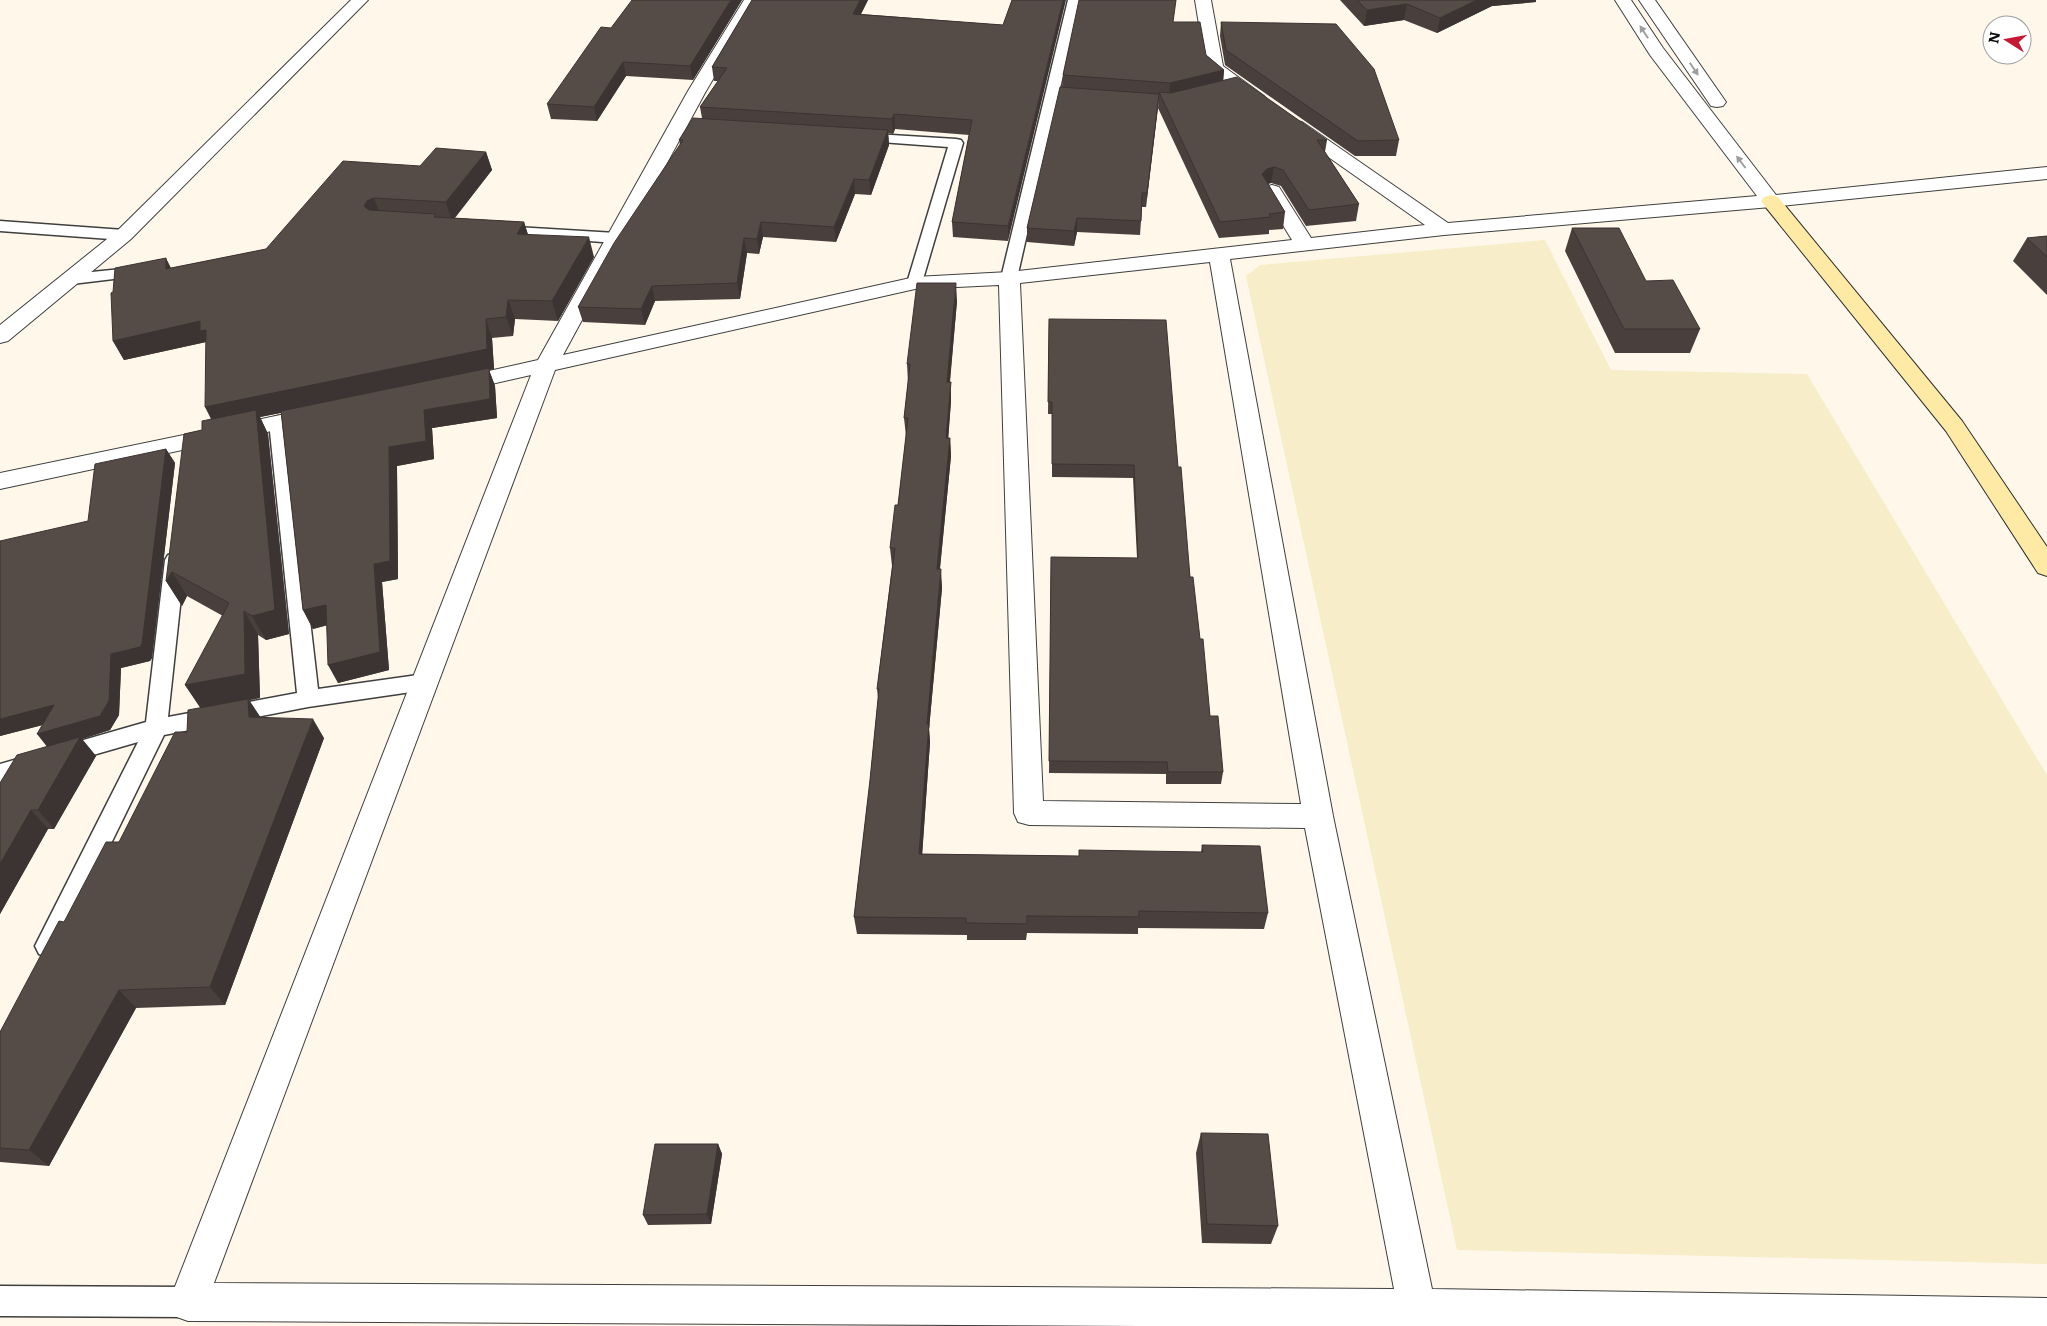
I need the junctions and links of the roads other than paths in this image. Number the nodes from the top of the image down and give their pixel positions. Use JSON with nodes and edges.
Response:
{"nodes":[{"id":1,"x":360,"y":0,"type":"edge"},
{"id":2,"x":752,"y":0,"type":"edge"},
{"id":3,"x":1074,"y":0,"type":"edge"},
{"id":4,"x":1203,"y":0,"type":"edge"},
{"id":5,"x":1623,"y":0,"type":"edge"},
{"id":6,"x":1647,"y":0,"type":"edge"},
{"id":7,"x":1270,"y":108,"type":"edge"},
{"id":8,"x":1285,"y":119,"type":"edge"},
{"id":9,"x":678,"y":126,"type":"junction"},
{"id":10,"x":698,"y":127,"type":"edge"},
{"id":11,"x":847,"y":136,"type":"edge"},
{"id":12,"x":2047,"y":173,"type":"edge"},
{"id":13,"x":1272,"y":191,"type":"edge"},
{"id":14,"x":1771,"y":201,"type":"junction"},
{"id":15,"x":0,"y":226,"type":"edge"},
{"id":16,"x":1444,"y":229,"type":"junction"},
{"id":17,"x":479,"y":230,"type":"edge"},
{"id":18,"x":124,"y":235,"type":"junction"},
{"id":19,"x":616,"y":238,"type":"junction"},
{"id":20,"x":1306,"y":245,"type":"junction"},
{"id":21,"x":1219,"y":256,"type":"junction"},
{"id":22,"x":161,"y":271,"type":"edge"},
{"id":23,"x":1009,"y":278,"type":"junction"},
{"id":24,"x":72,"y":279,"type":"junction"},
{"id":25,"x":915,"y":284,"type":"junction"},
{"id":26,"x":0,"y":336,"type":"edge"},
{"id":27,"x":545,"y":366,"type":"junction"},
{"id":28,"x":440,"y":388,"type":"edge"},
{"id":29,"x":336,"y":410,"type":"edge"},
{"id":30,"x":278,"y":422,"type":"junction"},
{"id":31,"x":0,"y":480,"type":"edge"},
{"id":32,"x":177,"y":540,"type":"edge"},
{"id":33,"x":2047,"y":567,"type":"edge"},
{"id":34,"x":425,"y":682,"type":"junction"},
{"id":35,"x":308,"y":698,"type":"junction"},
{"id":36,"x":156,"y":728,"type":"junction"},
{"id":37,"x":0,"y":773,"type":"edge"},
{"id":38,"x":1318,"y":816,"type":"junction"},
{"id":39,"x":39,"y":965,"type":"edge"},
{"id":40,"x":0,"y":1301,"type":"edge"},
{"id":41,"x":188,"y":1302,"type":"junction"},
{"id":42,"x":1419,"y":1317,"type":"edge"},
{"id":43,"x":2047,"y":1317,"type":"edge"}],
"edges":[{"from":1,"to":18,"type":"street"},
{"from":2,"to":9,"type":"street"},
{"from":3,"to":23,"type":"lane"},
{"from":4,"to":7,"type":"street"},
{"from":14,"to":5,"type":"street","one_way":true},
{"from":6,"to":14,"type":"street","one_way":true},
{"from":8,"to":16,"type":"street"},
{"from":9,"to":10,"type":"lane"},
{"from":9,"to":19,"type":"street"},
{"from":11,"to":25,"type":"lane"},
{"from":12,"to":14,"type":"street"},
{"from":13,"to":20,"type":"street"},
{"from":14,"to":16,"type":"street"},
{"from":14,"to":33,"type":"street"},
{"from":15,"to":18,"type":"lane"},
{"from":16,"to":20,"type":"street"},
{"from":17,"to":19,"type":"lane"},
{"from":18,"to":24,"type":"street"},
{"from":19,"to":27,"type":"street"},
{"from":20,"to":21,"type":"street"},
{"from":21,"to":23,"type":"street"},
{"from":21,"to":38,"type":"street"},
{"from":22,"to":24,"type":"lane"},
{"from":23,"to":25,"type":"street"},
{"from":23,"to":38,"type":"street"},
{"from":24,"to":26,"type":"street"},
{"from":25,"to":27,"type":"street"},
{"from":27,"to":28,"type":"street"},
{"from":27,"to":34,"type":"street"},
{"from":29,"to":30,"type":"street"},
{"from":30,"to":31,"type":"street"},
{"from":30,"to":35,"type":"lane"},
{"from":32,"to":36,"type":"lane"},
{"from":34,"to":35,"type":"lane"},
{"from":34,"to":41,"type":"street"},
{"from":35,"to":36,"type":"lane"},
{"from":36,"to":37,"type":"lane"},
{"from":36,"to":39,"type":"lane"},
{"from":38,"to":42,"type":"street"},
{"from":40,"to":41,"type":"lane"},
{"from":41,"to":42,"type":"street"},
{"from":42,"to":43,"type":"street"}]}
